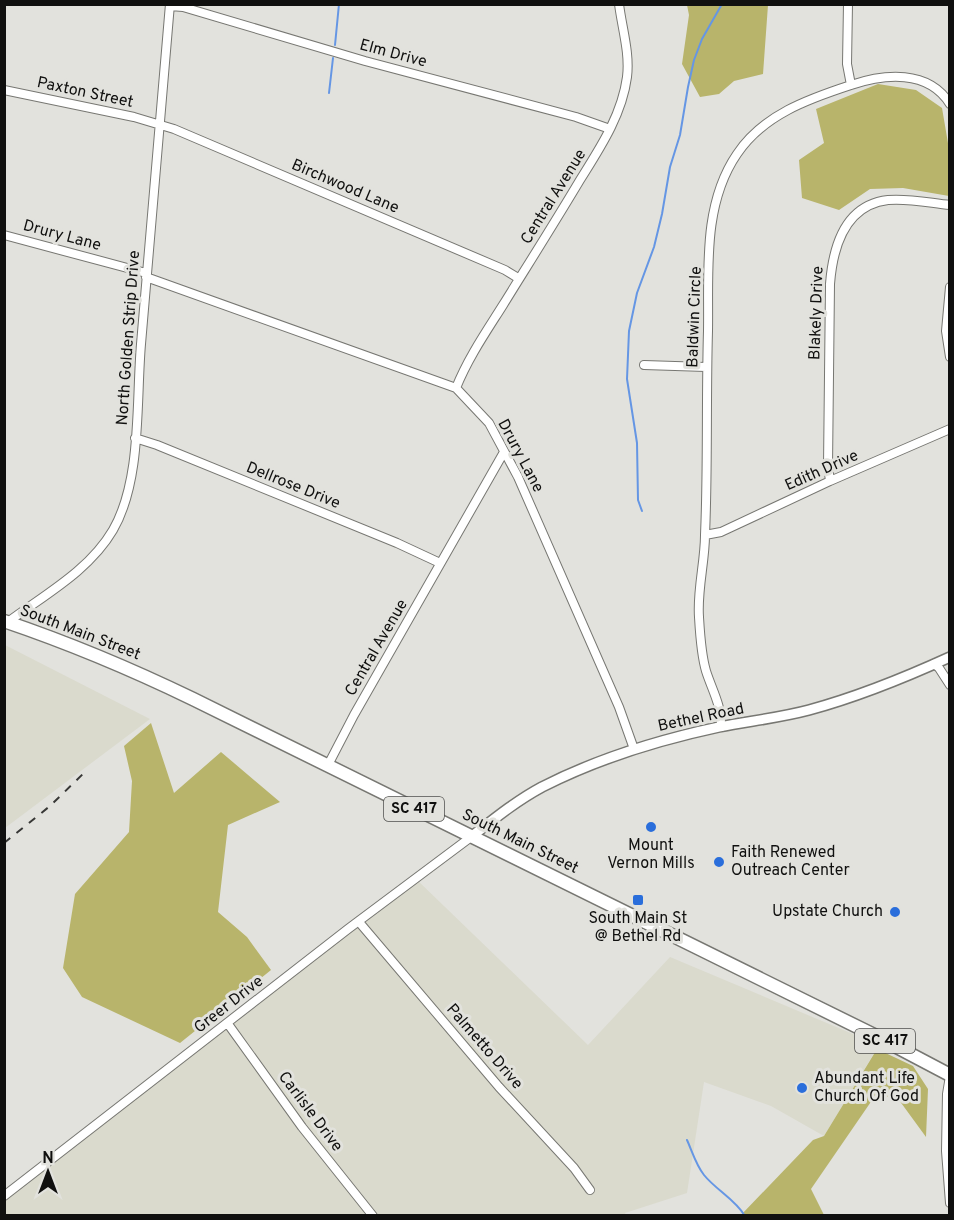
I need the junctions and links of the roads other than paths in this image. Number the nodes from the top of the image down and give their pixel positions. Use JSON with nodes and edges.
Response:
{"nodes":[{"id":1,"x":619,"y":4,"type":"edge"},
{"id":2,"x":848,"y":4,"type":"edge"},
{"id":3,"x":170,"y":5,"type":"edge"},
{"id":4,"x":851,"y":85,"type":"junction"},
{"id":5,"x":4,"y":90,"type":"edge"},
{"id":6,"x":950,"y":104,"type":"edge"},
{"id":7,"x":159,"y":124,"type":"junction"},
{"id":8,"x":610,"y":129,"type":"junction"},
{"id":9,"x":950,"y":205,"type":"edge"},
{"id":10,"x":4,"y":235,"type":"edge"},
{"id":11,"x":146,"y":275,"type":"junction"},
{"id":12,"x":518,"y":278,"type":"junction"},
{"id":13,"x":950,"y":287,"type":"edge"},
{"id":14,"x":949,"y":357,"type":"edge"},
{"id":15,"x":644,"y":365,"type":"dead end"},
{"id":16,"x":706,"y":367,"type":"junction"},
{"id":17,"x":456,"y":388,"type":"junction"},
{"id":18,"x":950,"y":429,"type":"edge"},
{"id":19,"x":135,"y":438,"type":"junction"},
{"id":20,"x":504,"y":452,"type":"junction"},
{"id":21,"x":830,"y":481,"type":"junction"},
{"id":22,"x":705,"y":535,"type":"junction"},
{"id":23,"x":440,"y":563,"type":"junction"},
{"id":24,"x":6,"y":623,"type":"edge"},
{"id":25,"x":950,"y":657,"type":"edge"},
{"id":26,"x":934,"y":664,"type":"junction"},
{"id":27,"x":950,"y":685,"type":"edge"},
{"id":28,"x":721,"y":727,"type":"junction"},
{"id":29,"x":634,"y":749,"type":"junction"},
{"id":30,"x":328,"y":765,"type":"junction"},
{"id":31,"x":471,"y":837,"type":"junction"},
{"id":32,"x":359,"y":922,"type":"junction"},
{"id":33,"x":228,"y":1024,"type":"junction"},
{"id":34,"x":950,"y":1075,"type":"edge"},
{"id":35,"x":591,"y":1190,"type":"dead end"},
{"id":36,"x":4,"y":1196,"type":"edge"},
{"id":37,"x":950,"y":1203,"type":"edge"},
{"id":38,"x":373,"y":1215,"type":"edge"}],
"edges":[{"from":1,"to":8,"type":"street","name":"Central Avenue"},
{"from":2,"to":4,"type":"street"},
{"from":3,"to":7,"type":"street","name":"North Golden Strip Drive"},
{"from":3,"to":8,"type":"street","name":"Elm Drive"},
{"from":4,"to":6,"type":"street","name":"Baldwin Circle"},
{"from":4,"to":16,"type":"street","name":"Baldwin Circle"},
{"from":5,"to":7,"type":"street","name":"Paxton Street"},
{"from":7,"to":11,"type":"street","name":"North Golden Strip Drive"},
{"from":7,"to":12,"type":"street","name":"Birchwood Lane"},
{"from":8,"to":12,"type":"street","name":"Central Avenue"},
{"from":9,"to":21,"type":"street","name":"Blakely Drive"},
{"from":10,"to":11,"type":"street","name":"Drury Lane"},
{"from":11,"to":17,"type":"street","name":"Drury Lane"},
{"from":11,"to":19,"type":"street","name":"North Golden Strip Drive"},
{"from":12,"to":17,"type":"street","name":"Central Avenue"},
{"from":13,"to":14,"type":"street"},
{"from":15,"to":16,"type":"street"},
{"from":16,"to":22,"type":"street","name":"Baldwin Circle"},
{"from":17,"to":20,"type":"street","name":"Drury Lane"},
{"from":18,"to":21,"type":"street","name":"Edith Drive"},
{"from":19,"to":23,"type":"street","name":"Dellrose Drive"},
{"from":19,"to":24,"type":"street","name":"North Golden Strip Drive"},
{"from":20,"to":23,"type":"street","name":"Central Avenue"},
{"from":20,"to":29,"type":"street","name":"Drury Lane"},
{"from":21,"to":22,"type":"street","name":"Edith Drive"},
{"from":22,"to":28,"type":"street","name":"Baldwin Circle"},
{"from":23,"to":30,"type":"street","name":"Central Avenue"},
{"from":24,"to":30,"type":"main road","name":"South Main Street","number":"SC 417"},
{"from":25,"to":26,"type":"street","name":"Bethel Road"},
{"from":26,"to":27,"type":"street"},
{"from":26,"to":28,"type":"street","name":"Bethel Road"},
{"from":28,"to":29,"type":"street","name":"Bethel Road"},
{"from":29,"to":31,"type":"street","name":"Bethel Road"},
{"from":30,"to":31,"type":"main road","name":"South Main Street","number":"SC 417"},
{"from":31,"to":32,"type":"street","name":"Greer Drive"},
{"from":31,"to":34,"type":"main road","name":"South Main Street","number":"SC 417"},
{"from":32,"to":33,"type":"street","name":"Greer Drive"},
{"from":32,"to":35,"type":"street","name":"Palmetto Drive"},
{"from":33,"to":36,"type":"street","name":"Greer Drive"},
{"from":33,"to":38,"type":"street","name":"Carlisle Drive"},
{"from":34,"to":37,"type":"street"}]}
